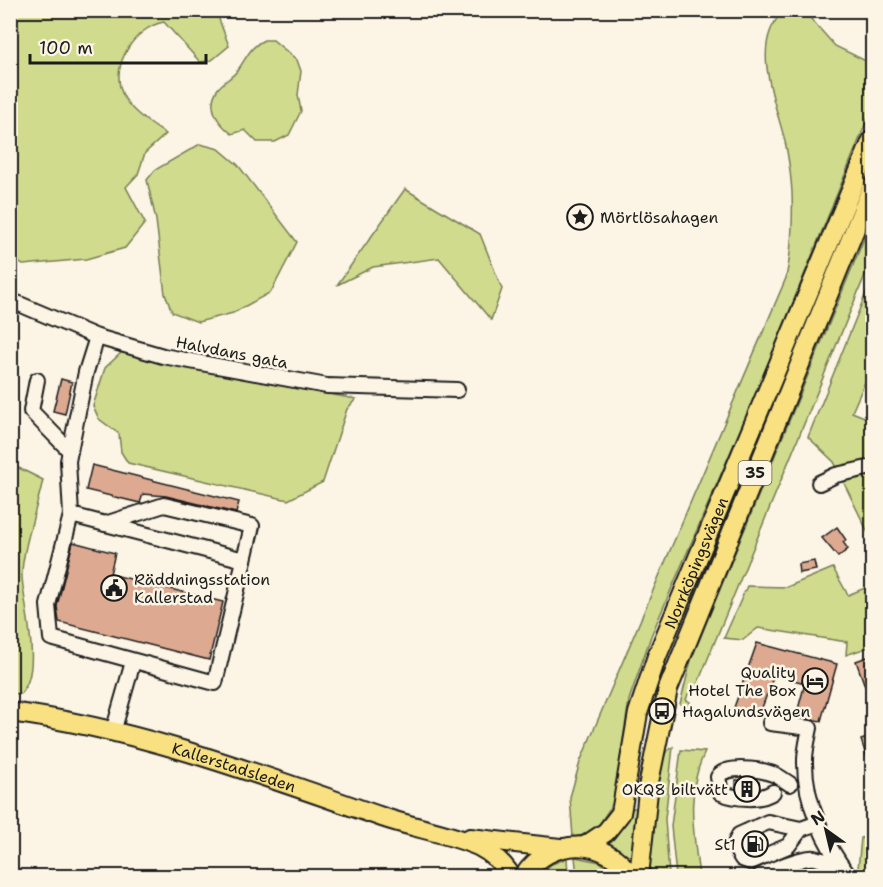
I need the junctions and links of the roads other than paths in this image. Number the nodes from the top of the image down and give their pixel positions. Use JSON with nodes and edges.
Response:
{"nodes":[{"id":1,"x":873,"y":140,"type":"edge"},
{"id":2,"x":873,"y":187,"type":"edge"},
{"id":3,"x":10,"y":300,"type":"edge"},
{"id":4,"x":97,"y":337,"type":"junction"},
{"id":5,"x":38,"y":381,"type":"dead end"},
{"id":6,"x":456,"y":390,"type":"dead end"},
{"id":7,"x":70,"y":451,"type":"junction"},
{"id":8,"x":873,"y":467,"type":"edge"},
{"id":9,"x":819,"y":483,"type":"dead end"},
{"id":10,"x":70,"y":515,"type":"junction"},
{"id":11,"x":105,"y":524,"type":"junction"},
{"id":12,"x":244,"y":560,"type":"junction"},
{"id":13,"x":133,"y":662,"type":"junction"},
{"id":14,"x":10,"y":712,"type":"edge"},
{"id":15,"x":770,"y":723,"type":"dead end"},
{"id":16,"x":113,"y":732,"type":"junction"},
{"id":17,"x":790,"y":784,"type":"junction"},
{"id":18,"x":807,"y":784,"type":"junction"},
{"id":19,"x":719,"y":786,"type":"junction"},
{"id":20,"x":736,"y":788,"type":"tunnel mouth"},
{"id":21,"x":758,"y":790,"type":"tunnel mouth"},
{"id":22,"x":773,"y":792,"type":"junction"},
{"id":23,"x":818,"y":823,"type":"junction"},
{"id":24,"x":801,"y":829,"type":"dead end"},
{"id":25,"x":454,"y":837,"type":"junction"},
{"id":26,"x":585,"y":846,"type":"junction"},
{"id":27,"x":560,"y":848,"type":"junction"},
{"id":28,"x":831,"y":862,"type":"junction"},
{"id":29,"x":511,"y":876,"type":"edge"},
{"id":30,"x":524,"y":876,"type":"edge"},
{"id":31,"x":631,"y":876,"type":"edge"},
{"id":32,"x":639,"y":876,"type":"edge"},
{"id":33,"x":760,"y":876,"type":"edge"},
{"id":34,"x":849,"y":876,"type":"edge"}],
"edges":[{"from":1,"to":26,"type":"main road","name":"Norrköpingsvägen","number":"35"},
{"from":2,"to":32,"type":"main road","name":"Norrköpingsvägen","number":"35"},
{"from":3,"to":4,"type":"street","name":"Halvdans gata"},
{"from":4,"to":6,"type":"street","name":"Halvdans gata"},
{"from":4,"to":7,"type":"street"},
{"from":5,"to":7,"type":"street"},
{"from":7,"to":10,"type":"street"},
{"from":8,"to":9,"type":"street"},
{"from":10,"to":11,"type":"street"},
{"from":10,"to":13,"type":"street"},
{"from":11,"to":12,"type":"street"},
{"from":11,"to":12,"type":"street"},
{"from":12,"to":13,"type":"street"},
{"from":13,"to":16,"type":"street"},
{"from":14,"to":16,"type":"main road","name":"Kallerstadsleden"},
{"from":15,"to":18,"type":"street"},
{"from":16,"to":25,"type":"main road","name":"Kallerstadsleden"},
{"from":17,"to":18,"type":"street"},
{"from":17,"to":19,"type":"street"},
{"from":17,"to":22,"type":"street"},
{"from":18,"to":23,"type":"street"},
{"from":19,"to":20,"type":"street"},
{"from":19,"to":22,"type":"street"},
{"from":21,"to":22,"type":"street"},
{"from":23,"to":24,"type":"street"},
{"from":23,"to":28,"type":"street"},
{"from":25,"to":27,"type":"main road","name":"Kallerstadsleden"},
{"from":25,"to":29,"type":"main road","name":"Kallerstadsleden"},
{"from":26,"to":27,"type":"main road","name":"Kallerstadsleden"},
{"from":26,"to":31,"type":"main road"},
{"from":27,"to":30,"type":"main road"},
{"from":28,"to":33,"type":"street"},
{"from":28,"to":34,"type":"street"}]}
